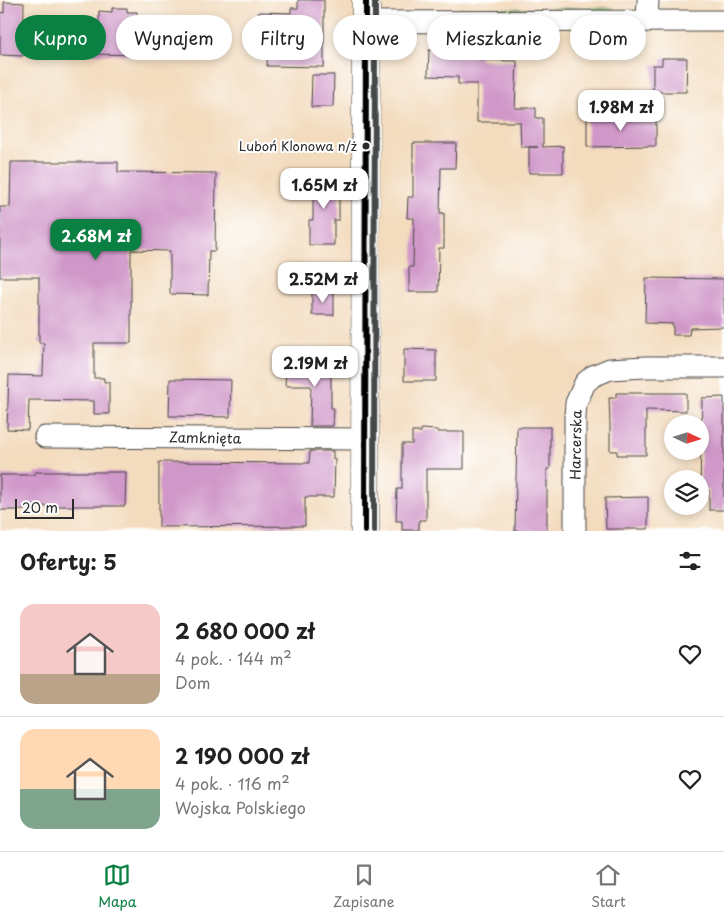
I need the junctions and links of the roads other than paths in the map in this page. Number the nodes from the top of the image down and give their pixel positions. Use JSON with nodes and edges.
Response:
{"nodes":[{"id":1,"x":648,"y":0,"type":"edge"},
{"id":2,"x":365,"y":11,"type":"edge"},
{"id":3,"x":648,"y":21,"type":"junction"},
{"id":4,"x":724,"y":21,"type":"edge"},
{"id":5,"x":724,"y":367,"type":"edge"},
{"id":6,"x":45,"y":436,"type":"dead end"},
{"id":7,"x":364,"y":439,"type":"junction"},
{"id":8,"x":365,"y":531,"type":"edge"},
{"id":9,"x":575,"y":531,"type":"edge"}],
"edges":[{"from":1,"to":3,"type":"street"},
{"from":2,"to":3,"type":"street"},
{"from":2,"to":7,"type":"street"},
{"from":3,"to":4,"type":"street"},
{"from":5,"to":9,"type":"street","name":"Harcerska"},
{"from":6,"to":7,"type":"street","name":"Zamknięta"},
{"from":7,"to":8,"type":"street"}]}
